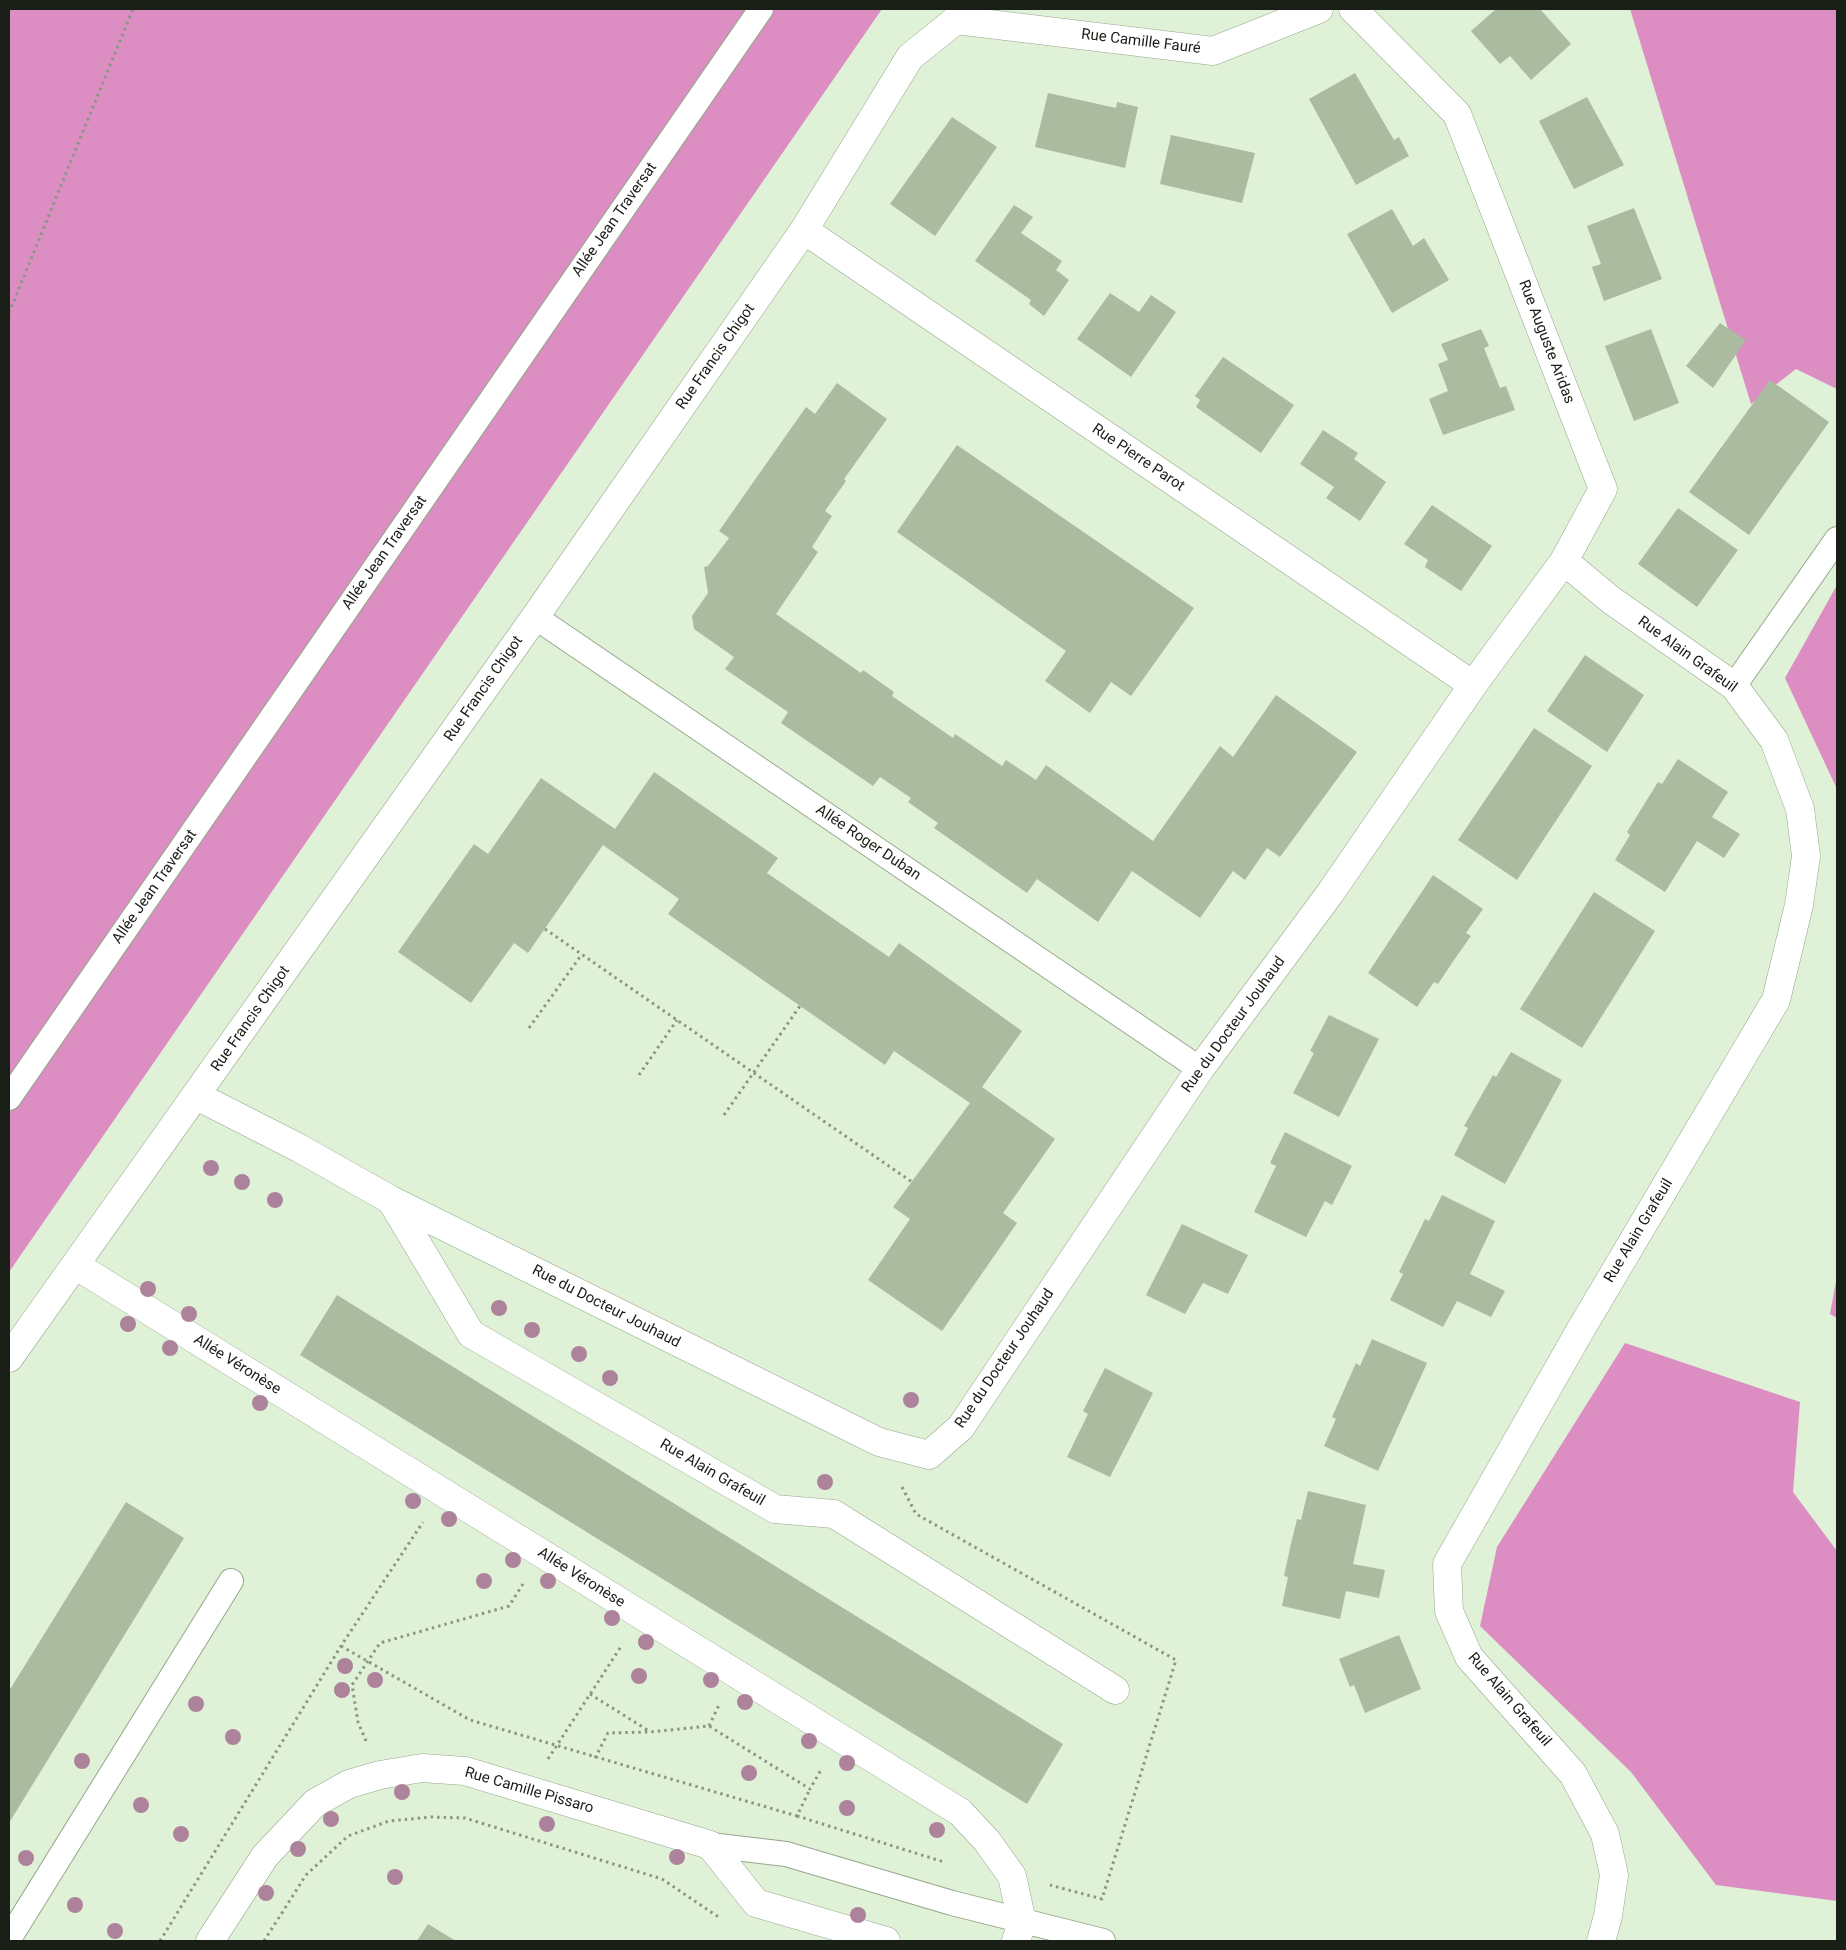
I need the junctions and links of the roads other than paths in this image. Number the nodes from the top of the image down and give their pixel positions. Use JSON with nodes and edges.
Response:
{"nodes":[{"id":1,"x":761,"y":9,"type":"edge"},
{"id":2,"x":1319,"y":9,"type":"edge"},
{"id":3,"x":1353,"y":9,"type":"edge"},
{"id":4,"x":956,"y":20,"type":"joint"},
{"id":5,"x":804,"y":230,"type":"junction"},
{"id":6,"x":1837,"y":539,"type":"edge"},
{"id":7,"x":1564,"y":561,"type":"junction"},
{"id":8,"x":535,"y":617,"type":"junction"},
{"id":9,"x":1473,"y":684,"type":"junction"},
{"id":10,"x":1734,"y":686,"type":"junction"},
{"id":11,"x":1200,"y":1069,"type":"junction"},
{"id":12,"x":196,"y":1096,"type":"junction"},
{"id":13,"x":9,"y":1098,"type":"edge"},
{"id":14,"x":391,"y":1200,"type":"junction"},
{"id":15,"x":75,"y":1266,"type":"junction"},
{"id":16,"x":9,"y":1358,"type":"edge"},
{"id":17,"x":230,"y":1581,"type":"dead end"},
{"id":18,"x":1116,"y":1690,"type":"dead end"},
{"id":19,"x":710,"y":1845,"type":"junction"},
{"id":20,"x":1019,"y":1932,"type":"edge"},
{"id":21,"x":9,"y":1938,"type":"edge"},
{"id":22,"x":210,"y":1941,"type":"edge"},
{"id":23,"x":886,"y":1941,"type":"edge"},
{"id":24,"x":1103,"y":1941,"type":"edge"},
{"id":25,"x":1601,"y":1941,"type":"edge"}],
"edges":[{"from":1,"to":13,"type":"lane","name":"Allée Jean Traversat"},
{"from":2,"to":4,"type":"street","name":"Rue Camille Fauré"},
{"from":3,"to":7,"type":"street","name":"Rue Auguste Aridas"},
{"from":4,"to":5,"type":"street","name":"Rue Francis Chigot"},
{"from":5,"to":8,"type":"street","name":"Rue Francis Chigot"},
{"from":5,"to":9,"type":"street","name":"Rue Pierre Parot"},
{"from":6,"to":10,"type":"lane"},
{"from":7,"to":9,"type":"street","name":"Rue Auguste Aridas"},
{"from":7,"to":10,"type":"street","name":"Rue Alain Grafeuil"},
{"from":8,"to":11,"type":"lane","name":"Allée Roger Duban"},
{"from":8,"to":12,"type":"street","name":"Rue Francis Chigot"},
{"from":9,"to":11,"type":"street","name":"Rue du Docteur Jouhaud"},
{"from":10,"to":25,"type":"street","name":"Rue Alain Grafeuil"},
{"from":11,"to":14,"type":"street","name":"Rue du Docteur Jouhaud"},
{"from":12,"to":14,"type":"street","name":"Rue du Docteur Jouhaud"},
{"from":12,"to":15,"type":"street","name":"Rue Francis Chigot"},
{"from":14,"to":18,"type":"street","name":"Rue Alain Grafeuil"},
{"from":15,"to":16,"type":"street","name":"Rue Francis Chigot"},
{"from":15,"to":20,"type":"street","name":"Allée Véronèse"},
{"from":17,"to":21,"type":"lane"},
{"from":19,"to":20,"type":"lane"},
{"from":19,"to":22,"type":"street","name":"Rue Camille Pissaro"},
{"from":19,"to":23,"type":"street"},
{"from":20,"to":24,"type":"lane"}]}
